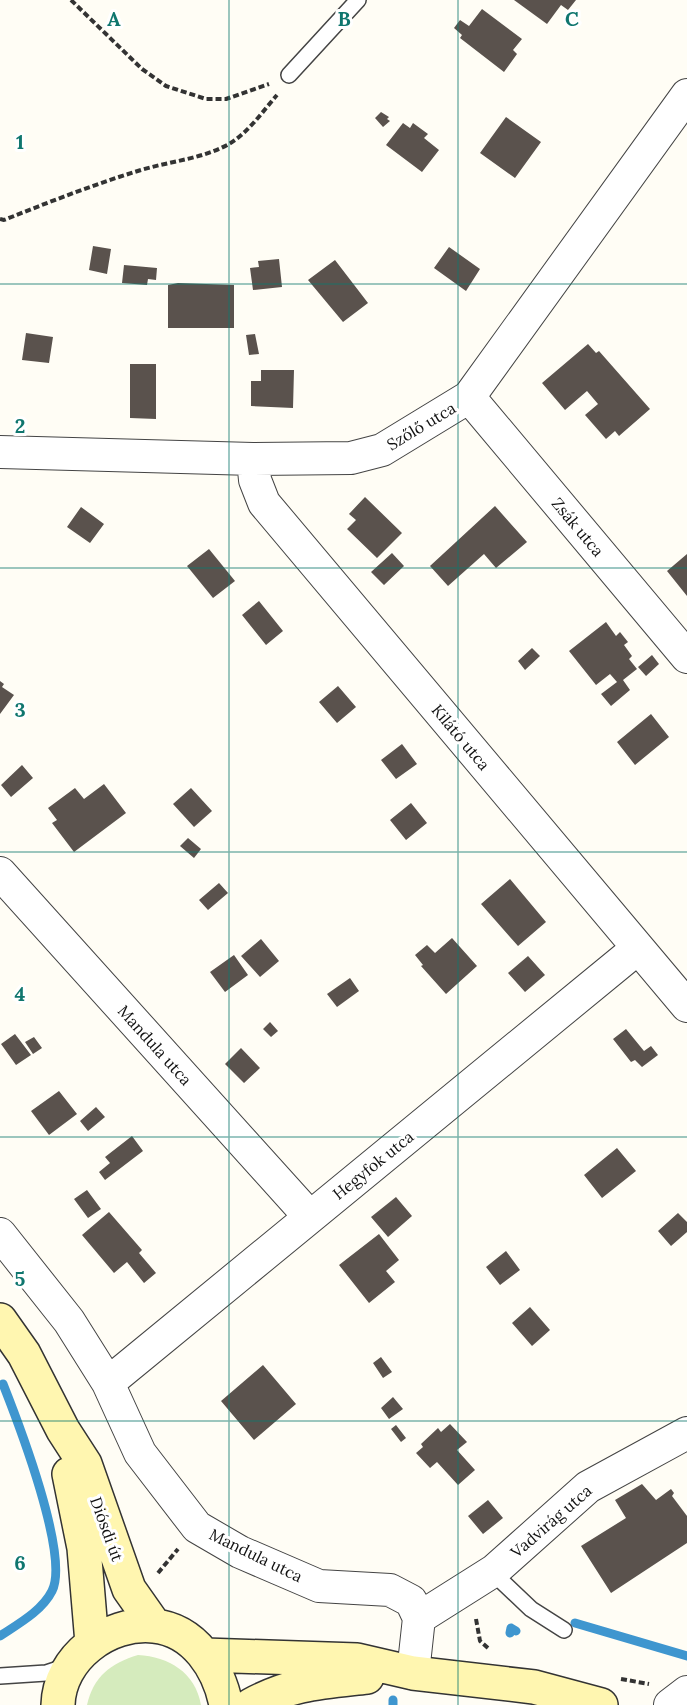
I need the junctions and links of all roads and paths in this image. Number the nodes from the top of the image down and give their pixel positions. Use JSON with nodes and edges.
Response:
{"nodes":[{"id":1,"x":71,"y":0,"type":"edge"},
{"id":2,"x":358,"y":0,"type":"edge"},
{"id":3,"x":289,"y":75,"type":"junction"},
{"id":4,"x":687,"y":95,"type":"edge"},
{"id":5,"x":0,"y":219,"type":"edge"},
{"id":6,"x":469,"y":397,"type":"junction"},
{"id":7,"x":0,"y":452,"type":"edge"},
{"id":8,"x":253,"y":459,"type":"junction"},
{"id":9,"x":687,"y":657,"type":"edge"},
{"id":10,"x":0,"y":873,"type":"edge"},
{"id":11,"x":638,"y":948,"type":"junction"},
{"id":12,"x":687,"y":1006,"type":"edge"},
{"id":13,"x":310,"y":1217,"type":"junction"},
{"id":14,"x":0,"y":1234,"type":"edge"},
{"id":15,"x":0,"y":1320,"type":"edge"},
{"id":16,"x":108,"y":1383,"type":"junction"},
{"id":17,"x":63,"y":1430,"type":"junction"},
{"id":18,"x":687,"y":1432,"type":"edge"},
{"id":19,"x":197,"y":1527,"type":"junction"},
{"id":20,"x":492,"y":1572,"type":"junction"},
{"id":21,"x":150,"y":1581,"type":"dead end"},
{"id":22,"x":458,"y":1594,"type":"junction"},
{"id":23,"x":419,"y":1618,"type":"junction"},
{"id":24,"x":154,"y":1626,"type":"junction"},
{"id":25,"x":564,"y":1630,"type":"dead end"},
{"id":26,"x":491,"y":1650,"type":"dead end"},
{"id":27,"x":82,"y":1653,"type":"junction"},
{"id":28,"x":205,"y":1655,"type":"junction"},
{"id":29,"x":413,"y":1673,"type":"junction"},
{"id":30,"x":0,"y":1676,"type":"edge"},
{"id":31,"x":618,"y":1678,"type":"dead end"},
{"id":32,"x":687,"y":1692,"type":"edge"},
{"id":33,"x":664,"y":1693,"type":"edge"},
{"id":34,"x":57,"y":1705,"type":"edge"},
{"id":35,"x":226,"y":1705,"type":"edge"},
{"id":36,"x":251,"y":1705,"type":"edge"},
{"id":37,"x":601,"y":1705,"type":"edge"}],
"edges":[{"from":1,"to":3,"type":"path"},
{"from":2,"to":3,"type":"lane"},
{"from":3,"to":5,"type":"path"},
{"from":4,"to":6,"type":"street","name":"Szőlő utca"},
{"from":6,"to":8,"type":"street","name":"Szőlő utca"},
{"from":6,"to":9,"type":"street","name":"Zsák utca"},
{"from":7,"to":8,"type":"street","name":"Szőlő utca"},
{"from":8,"to":11,"type":"street","name":"Kilátó utca"},
{"from":10,"to":13,"type":"street","name":"Mandula utca"},
{"from":11,"to":12,"type":"street","name":"Kilátó utca"},
{"from":11,"to":13,"type":"street","name":"Hegyfok utca"},
{"from":13,"to":16,"type":"street","name":"Hegyfok utca"},
{"from":14,"to":16,"type":"street","name":"Mandula utca"},
{"from":15,"to":17,"type":"main road","name":"Diósdi út"},
{"from":16,"to":19,"type":"street","name":"Mandula utca"},
{"from":17,"to":24,"type":"main road","name":"Diósdi út"},
{"from":17,"to":27,"type":"main road","name":"Diósdi út"},
{"from":18,"to":20,"type":"street","name":"Vadvirág utca"},
{"from":19,"to":21,"type":"path"},
{"from":19,"to":23,"type":"street","name":"Mandula utca"},
{"from":20,"to":22,"type":"street","name":"Vadvirág utca"},
{"from":20,"to":25,"type":"lane"},
{"from":22,"to":23,"type":"street","name":"Vadvirág utca"},
{"from":22,"to":26,"type":"path"},
{"from":23,"to":29,"type":"street"},
{"from":24,"to":27,"type":"main road"},
{"from":24,"to":28,"type":"main road"},
{"from":27,"to":30,"type":"lane"},
{"from":27,"to":34,"type":"main road"},
{"from":28,"to":29,"type":"main road"},
{"from":28,"to":35,"type":"main road"},
{"from":29,"to":36,"type":"main road"},
{"from":29,"to":37,"type":"main road"},
{"from":31,"to":33,"type":"path"},
{"from":32,"to":33,"type":"street"}]}
